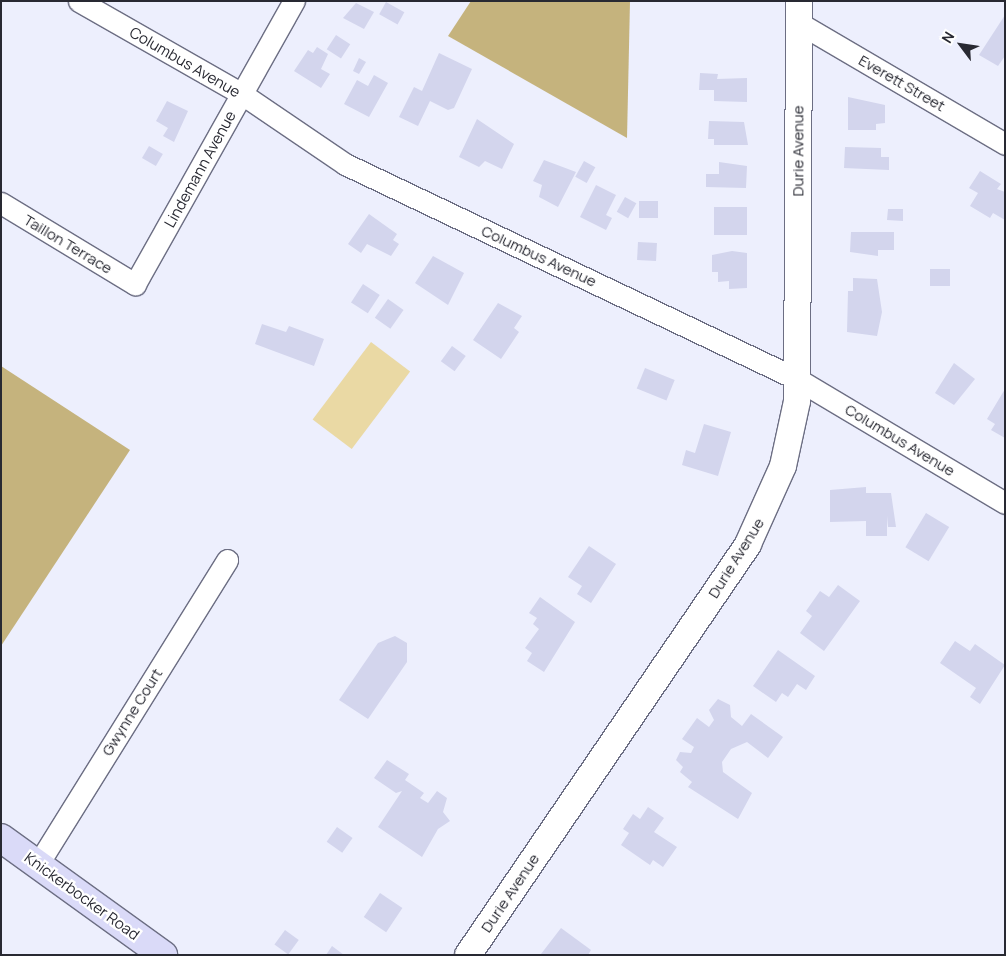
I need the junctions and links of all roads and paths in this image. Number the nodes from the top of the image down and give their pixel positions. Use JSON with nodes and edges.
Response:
{"nodes":[{"id":1,"x":79,"y":1,"type":"edge"},
{"id":2,"x":294,"y":1,"type":"edge"},
{"id":3,"x":799,"y":12,"type":"edge"},
{"id":4,"x":242,"y":94,"type":"junction"},
{"id":5,"x":1005,"y":144,"type":"edge"},
{"id":6,"x":1,"y":203,"type":"edge"},
{"id":7,"x":135,"y":284,"type":"joint"},
{"id":8,"x":797,"y":378,"type":"junction"},
{"id":9,"x":1005,"y":503,"type":"edge"},
{"id":10,"x":227,"y":560,"type":"dead end"},
{"id":11,"x":1,"y":838,"type":"edge"},
{"id":12,"x":38,"y":864,"type":"junction"},
{"id":13,"x":164,"y":955,"type":"edge"},
{"id":14,"x":468,"y":955,"type":"edge"}],
"edges":[{"from":1,"to":4,"type":"street","name":"Columbus Avenue"},
{"from":2,"to":4,"type":"street","name":"Lindemann Avenue"},
{"from":3,"to":5,"type":"street","name":"Everett Street"},
{"from":3,"to":8,"type":"street","name":"Durie Avenue"},
{"from":4,"to":7,"type":"street","name":"Lindemann Avenue"},
{"from":4,"to":8,"type":"street","name":"Columbus Avenue"},
{"from":6,"to":7,"type":"street","name":"Taillon Terrace"},
{"from":8,"to":9,"type":"street","name":"Columbus Avenue"},
{"from":8,"to":14,"type":"street","name":"Durie Avenue"},
{"from":10,"to":12,"type":"street","name":"Gwynne Court"},
{"from":11,"to":12,"type":"main road","name":"Knickerbocker Road"},
{"from":12,"to":13,"type":"main road","name":"Knickerbocker Road"}]}
